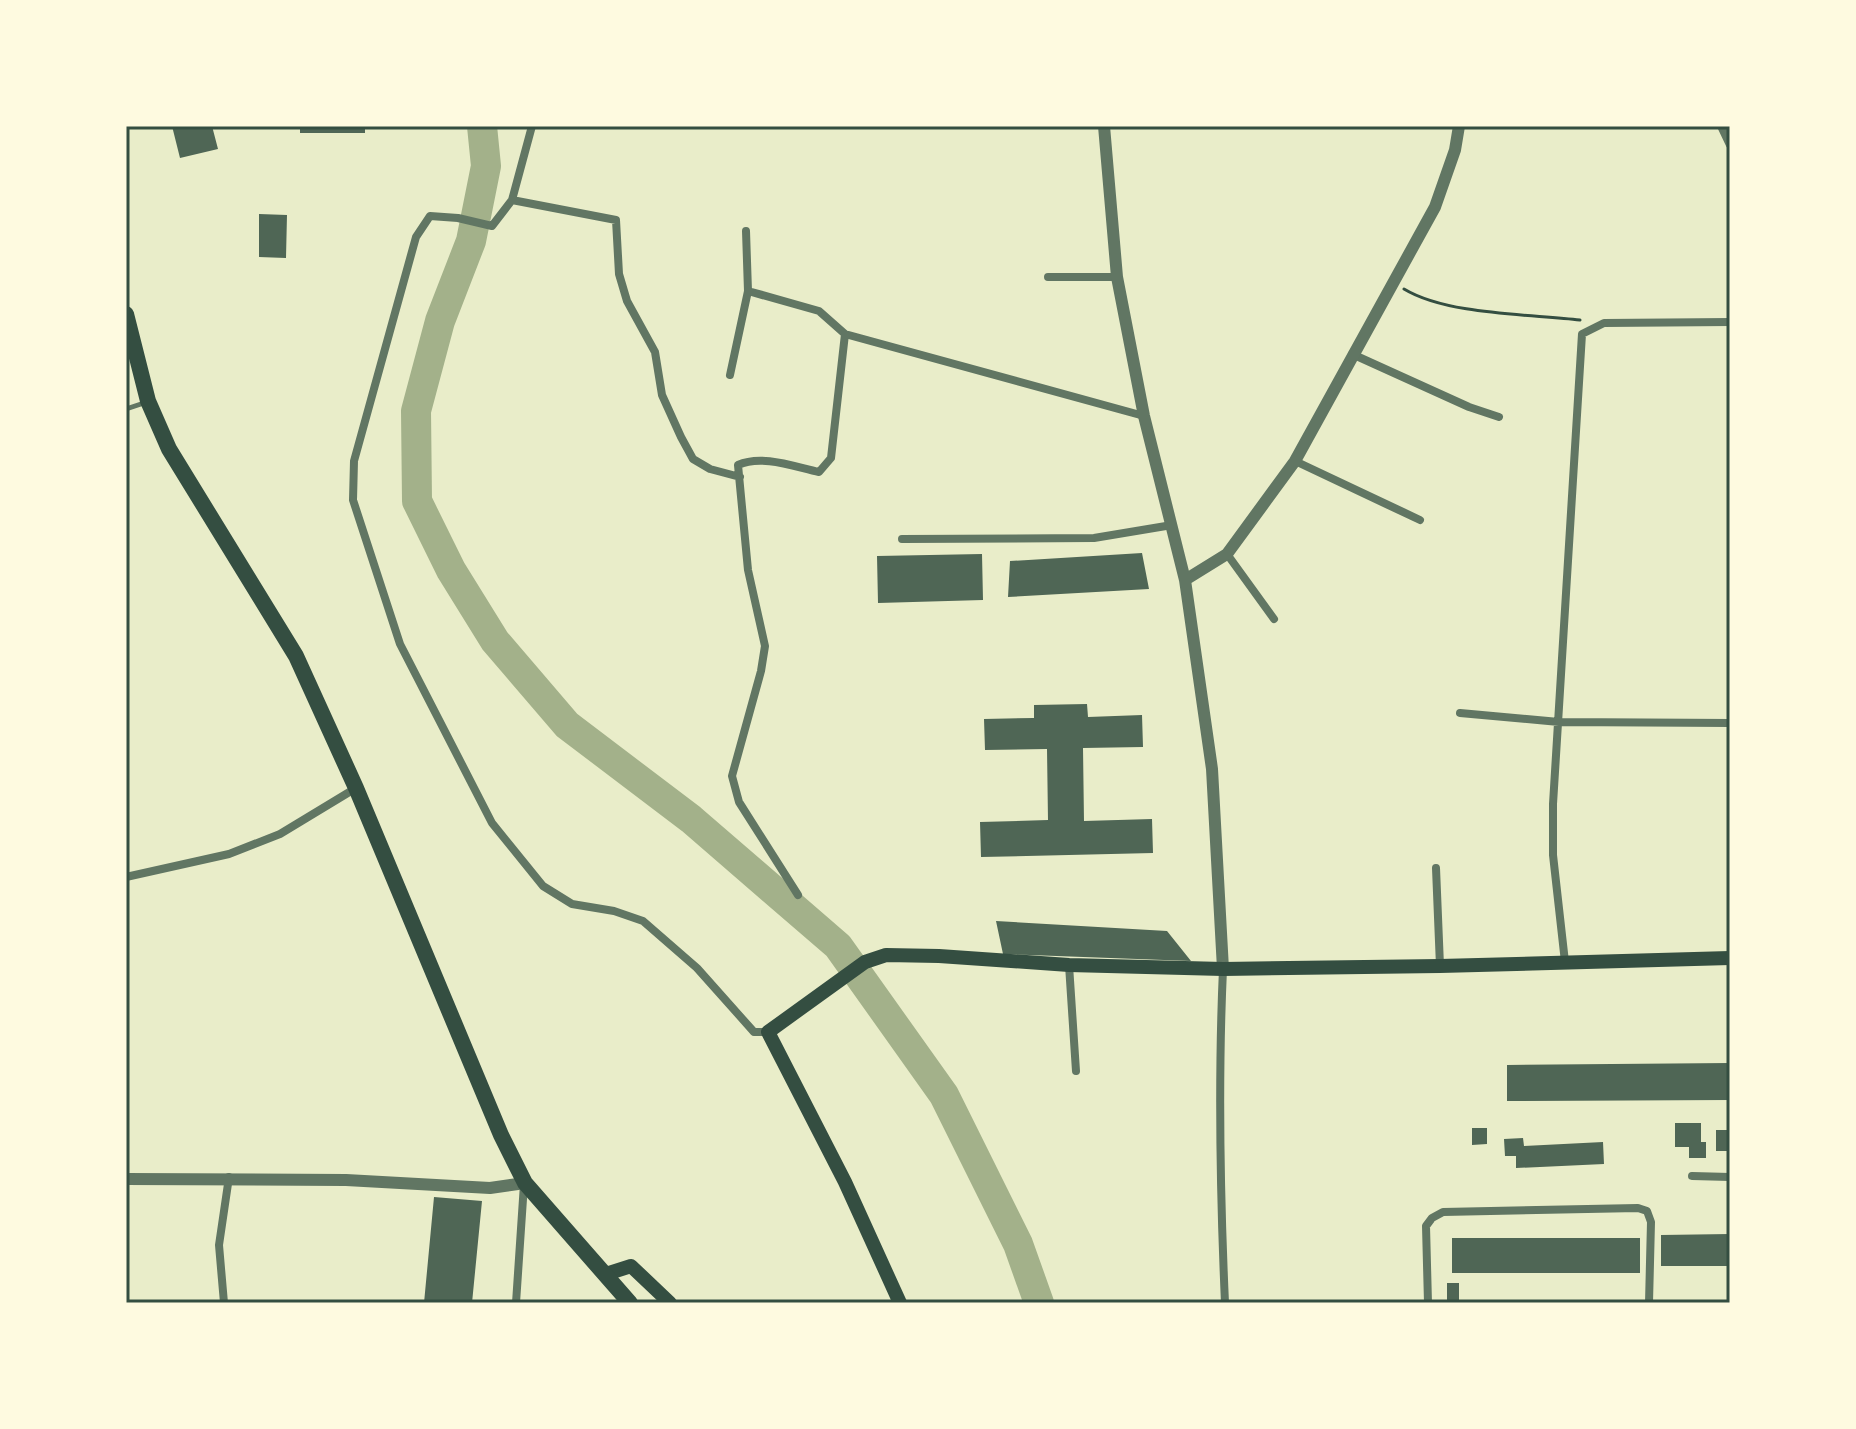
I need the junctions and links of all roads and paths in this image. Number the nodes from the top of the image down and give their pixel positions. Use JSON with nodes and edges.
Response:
{"nodes":[{"id":1,"x":532,"y":126,"type":"edge"},
{"id":2,"x":1104,"y":126,"type":"edge"},
{"id":3,"x":1459,"y":126,"type":"edge"},
{"id":4,"x":1721,"y":126,"type":"edge"},
{"id":5,"x":1730,"y":145,"type":"edge"},
{"id":6,"x":512,"y":200,"type":"junction"},
{"id":7,"x":746,"y":231,"type":"dead end"},
{"id":8,"x":1048,"y":277,"type":"dead end"},
{"id":9,"x":1117,"y":277,"type":"junction"},
{"id":10,"x":1394,"y":284,"type":"junction"},
{"id":11,"x":748,"y":291,"type":"junction"},
{"id":12,"x":126,"y":314,"type":"edge"},
{"id":13,"x":1730,"y":322,"type":"edge"},
{"id":14,"x":1604,"y":323,"type":"junction"},
{"id":15,"x":845,"y":334,"type":"junction"},
{"id":16,"x":1352,"y":354,"type":"junction"},
{"id":17,"x":730,"y":375,"type":"dead end"},
{"id":18,"x":148,"y":401,"type":"junction"},
{"id":19,"x":126,"y":409,"type":"edge"},
{"id":20,"x":1144,"y":416,"type":"junction"},
{"id":21,"x":1499,"y":417,"type":"dead end"},
{"id":22,"x":1295,"y":461,"type":"junction"},
{"id":23,"x":740,"y":477,"type":"junction"},
{"id":24,"x":1420,"y":520,"type":"dead end"},
{"id":25,"x":1172,"y":525,"type":"junction"},
{"id":26,"x":902,"y":539,"type":"dead end"},
{"id":27,"x":1227,"y":554,"type":"junction"},
{"id":28,"x":1185,"y":580,"type":"junction"},
{"id":29,"x":1274,"y":619,"type":"dead end"},
{"id":30,"x":1460,"y":713,"type":"dead end"},
{"id":31,"x":1559,"y":722,"type":"junction"},
{"id":32,"x":1730,"y":723,"type":"edge"},
{"id":33,"x":356,"y":788,"type":"junction"},
{"id":34,"x":1436,"y":868,"type":"dead end"},
{"id":35,"x":126,"y":877,"type":"edge"},
{"id":36,"x":798,"y":895,"type":"dead end"},
{"id":37,"x":1730,"y":958,"type":"edge"},
{"id":38,"x":1565,"y":962,"type":"junction"},
{"id":39,"x":1069,"y":965,"type":"junction"},
{"id":40,"x":1440,"y":966,"type":"junction"},
{"id":41,"x":1223,"y":969,"type":"junction"},
{"id":42,"x":768,"y":1032,"type":"junction"},
{"id":43,"x":1076,"y":1071,"type":"dead end"},
{"id":44,"x":1692,"y":1176,"type":"dead end"},
{"id":45,"x":229,"y":1177,"type":"junction"},
{"id":46,"x":1730,"y":1177,"type":"edge"},
{"id":47,"x":126,"y":1179,"type":"edge"},
{"id":48,"x":525,"y":1183,"type":"junction"},
{"id":49,"x":606,"y":1274,"type":"junction"},
{"id":50,"x":224,"y":1303,"type":"edge"},
{"id":51,"x":516,"y":1303,"type":"edge"},
{"id":52,"x":630,"y":1303,"type":"edge"},
{"id":53,"x":670,"y":1303,"type":"edge"},
{"id":54,"x":900,"y":1303,"type":"edge"},
{"id":55,"x":1225,"y":1303,"type":"edge"},
{"id":56,"x":1428,"y":1303,"type":"edge"},
{"id":57,"x":1649,"y":1303,"type":"edge"}],
"edges":[{"from":1,"to":6,"type":"street"},
{"from":2,"to":9,"type":"street"},
{"from":3,"to":10,"type":"street"},
{"from":4,"to":5,"type":"street"},
{"from":6,"to":23,"type":"street"},
{"from":6,"to":42,"type":"street"},
{"from":7,"to":11,"type":"street"},
{"from":8,"to":9,"type":"street"},
{"from":9,"to":20,"type":"street"},
{"from":10,"to":14,"type":"path"},
{"from":10,"to":16,"type":"street"},
{"from":11,"to":15,"type":"street"},
{"from":11,"to":17,"type":"street"},
{"from":12,"to":18,"type":"main road"},
{"from":13,"to":14,"type":"street"},
{"from":14,"to":31,"type":"street"},
{"from":15,"to":20,"type":"street"},
{"from":15,"to":23,"type":"street"},
{"from":16,"to":21,"type":"street"},
{"from":16,"to":22,"type":"street"},
{"from":18,"to":19,"type":"lane"},
{"from":18,"to":33,"type":"main road"},
{"from":20,"to":25,"type":"street"},
{"from":22,"to":24,"type":"street"},
{"from":22,"to":27,"type":"street"},
{"from":23,"to":36,"type":"street"},
{"from":25,"to":26,"type":"street"},
{"from":25,"to":28,"type":"street"},
{"from":27,"to":28,"type":"street"},
{"from":27,"to":29,"type":"street"},
{"from":28,"to":41,"type":"street"},
{"from":30,"to":31,"type":"street"},
{"from":31,"to":32,"type":"street"},
{"from":31,"to":38,"type":"street"},
{"from":33,"to":35,"type":"street"},
{"from":33,"to":48,"type":"main road"},
{"from":34,"to":40,"type":"street"},
{"from":37,"to":38,"type":"main road"},
{"from":38,"to":40,"type":"main road"},
{"from":39,"to":41,"type":"main road"},
{"from":39,"to":42,"type":"main road"},
{"from":39,"to":43,"type":"street"},
{"from":40,"to":41,"type":"main road"},
{"from":41,"to":55,"type":"street"},
{"from":42,"to":54,"type":"main road"},
{"from":44,"to":46,"type":"street"},
{"from":45,"to":47,"type":"street"},
{"from":45,"to":48,"type":"street"},
{"from":45,"to":50,"type":"street"},
{"from":48,"to":49,"type":"main road"},
{"from":48,"to":51,"type":"street"},
{"from":49,"to":52,"type":"main road"},
{"from":49,"to":53,"type":"main road"},
{"from":56,"to":57,"type":"street"}]}
